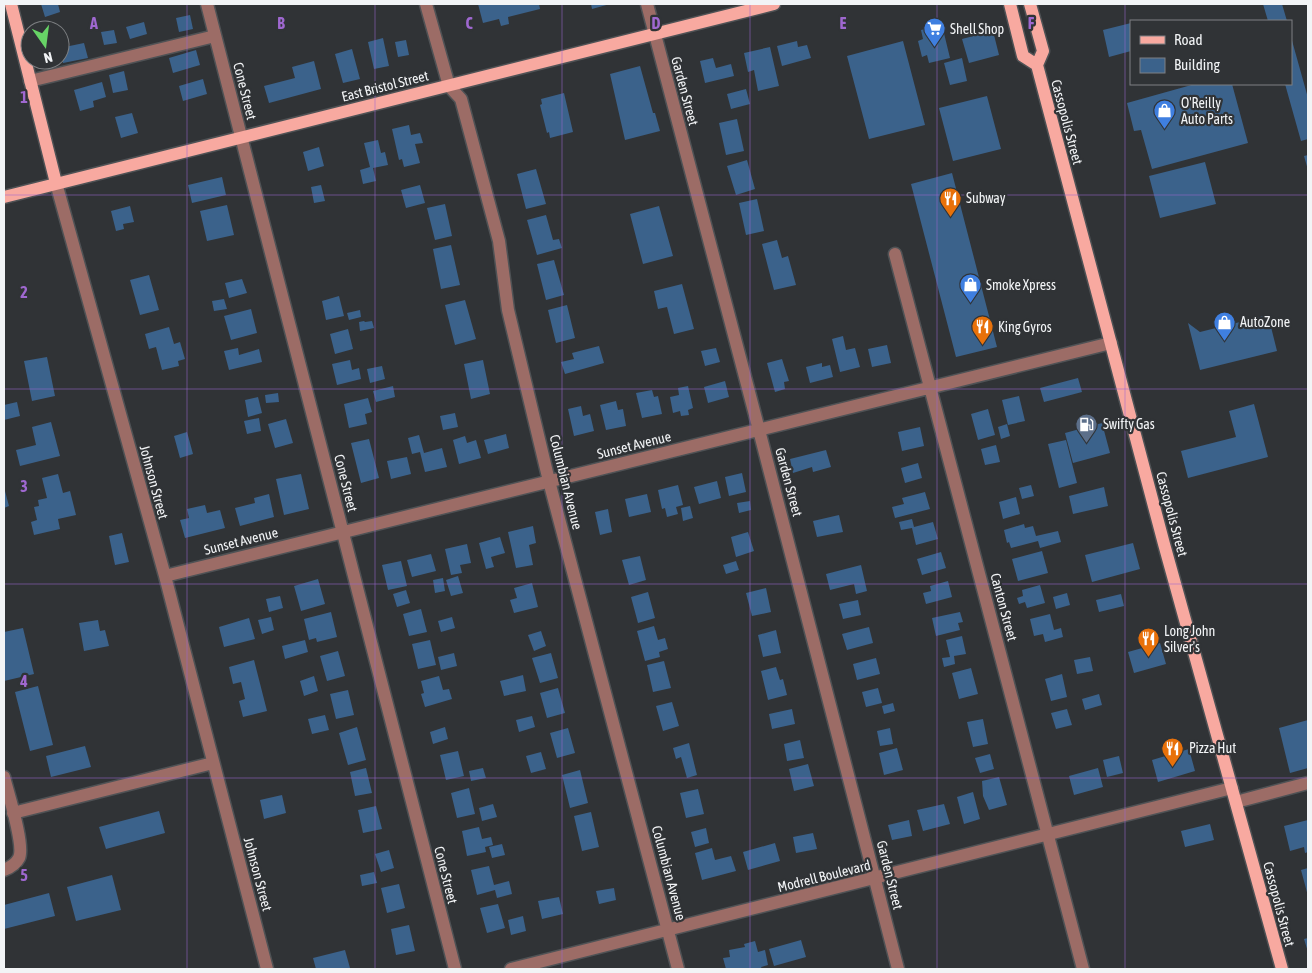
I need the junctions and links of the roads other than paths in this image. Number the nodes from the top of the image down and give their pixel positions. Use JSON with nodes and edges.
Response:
{"nodes":[{"id":1,"x":11,"y":4,"type":"edge"},
{"id":2,"x":207,"y":4,"type":"edge"},
{"id":3,"x":426,"y":4,"type":"edge"},
{"id":4,"x":648,"y":4,"type":"edge"},
{"id":5,"x":774,"y":4,"type":"edge"},
{"id":6,"x":1010,"y":4,"type":"edge"},
{"id":7,"x":1030,"y":4,"type":"edge"},
{"id":8,"x":655,"y":34,"type":"junction"},
{"id":9,"x":215,"y":36,"type":"junction"},
{"id":10,"x":1037,"y":65,"type":"junction"},
{"id":11,"x":30,"y":81,"type":"junction"},
{"id":12,"x":449,"y":86,"type":"junction"},
{"id":13,"x":241,"y":137,"type":"junction"},
{"id":14,"x":56,"y":184,"type":"junction"},
{"id":15,"x":4,"y":197,"type":"edge"},
{"id":16,"x":895,"y":254,"type":"dead end"},
{"id":17,"x":1111,"y":343,"type":"junction"},
{"id":18,"x":931,"y":387,"type":"junction"},
{"id":19,"x":759,"y":430,"type":"junction"},
{"id":20,"x":549,"y":481,"type":"junction"},
{"id":21,"x":343,"y":532,"type":"junction"},
{"id":22,"x":165,"y":576,"type":"junction"},
{"id":23,"x":213,"y":763,"type":"junction"},
{"id":24,"x":4,"y":778,"type":"edge"},
{"id":25,"x":1308,"y":783,"type":"edge"},
{"id":26,"x":1232,"y":788,"type":"junction"},
{"id":27,"x":1236,"y":802,"type":"junction"},
{"id":28,"x":13,"y":813,"type":"junction"},
{"id":29,"x":1048,"y":835,"type":"junction"},
{"id":30,"x":4,"y":870,"type":"edge"},
{"id":31,"x":876,"y":878,"type":"junction"},
{"id":32,"x":668,"y":930,"type":"junction"},
{"id":33,"x":267,"y":969,"type":"edge"},
{"id":34,"x":455,"y":969,"type":"edge"},
{"id":35,"x":511,"y":969,"type":"edge"},
{"id":36,"x":678,"y":969,"type":"edge"},
{"id":37,"x":898,"y":969,"type":"edge"},
{"id":38,"x":1082,"y":969,"type":"edge"},
{"id":39,"x":1282,"y":969,"type":"edge"}],
"edges":[{"from":1,"to":11,"type":"main road","name":"Johnson Street"},
{"from":2,"to":9,"type":"street","name":"Cone Street"},
{"from":3,"to":12,"type":"street","name":"Columbian Avenue"},
{"from":4,"to":8,"type":"street","name":"Garden Street"},
{"from":5,"to":8,"type":"main road","name":"East Bristol Street"},
{"from":6,"to":10,"type":"main road","name":"Cassopolis Street"},
{"from":7,"to":10,"type":"main road","name":"Cassopolis Street"},
{"from":8,"to":12,"type":"main road","name":"East Bristol Street"},
{"from":8,"to":19,"type":"street","name":"Garden Street"},
{"from":9,"to":11,"type":"street"},
{"from":9,"to":13,"type":"street","name":"Cone Street"},
{"from":10,"to":17,"type":"main road","name":"Cassopolis Street"},
{"from":11,"to":14,"type":"main road","name":"Johnson Street"},
{"from":12,"to":13,"type":"main road","name":"East Bristol Street"},
{"from":12,"to":20,"type":"street","name":"Columbian Avenue"},
{"from":13,"to":14,"type":"main road","name":"East Bristol Street"},
{"from":13,"to":21,"type":"street","name":"Cone Street"},
{"from":14,"to":15,"type":"main road","name":"East Bristol Street"},
{"from":14,"to":22,"type":"street","name":"Johnson Street"},
{"from":16,"to":18,"type":"street","name":"Canton Street"},
{"from":17,"to":18,"type":"street","name":"Sunset Avenue"},
{"from":17,"to":26,"type":"main road","name":"Cassopolis Street"},
{"from":18,"to":19,"type":"street","name":"Sunset Avenue"},
{"from":18,"to":29,"type":"street","name":"Canton Street"},
{"from":19,"to":20,"type":"street","name":"Sunset Avenue"},
{"from":19,"to":31,"type":"street","name":"Garden Street"},
{"from":20,"to":21,"type":"street","name":"Sunset Avenue"},
{"from":20,"to":32,"type":"street","name":"Columbian Avenue"},
{"from":21,"to":22,"type":"street","name":"Sunset Avenue"},
{"from":21,"to":34,"type":"street","name":"Cone Street"},
{"from":22,"to":23,"type":"street","name":"Johnson Street"},
{"from":23,"to":28,"type":"street"},
{"from":23,"to":33,"type":"street","name":"Johnson Street"},
{"from":24,"to":28,"type":"street"},
{"from":25,"to":27,"type":"street"},
{"from":26,"to":27,"type":"main road","name":"Cassopolis Street"},
{"from":26,"to":29,"type":"street","name":"Modrell Boulevard"},
{"from":27,"to":39,"type":"main road","name":"Cassopolis Street"},
{"from":28,"to":30,"type":"street"},
{"from":29,"to":31,"type":"street","name":"Modrell Boulevard"},
{"from":29,"to":38,"type":"street","name":"Canton Street"},
{"from":31,"to":32,"type":"street","name":"Modrell Boulevard"},
{"from":31,"to":37,"type":"street","name":"Garden Street"},
{"from":32,"to":35,"type":"street","name":"Modrell Boulevard"},
{"from":32,"to":36,"type":"street","name":"Columbian Avenue"}]}
